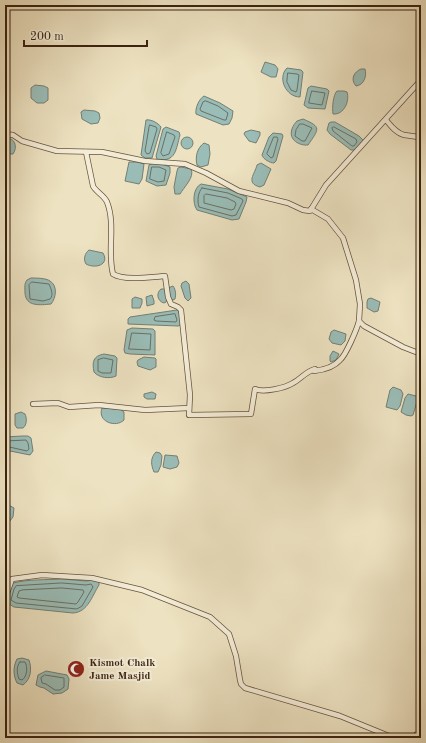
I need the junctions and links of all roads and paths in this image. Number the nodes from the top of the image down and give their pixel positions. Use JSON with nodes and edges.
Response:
{"nodes":[{"id":1,"x":421,"y":80,"type":"edge"},
{"id":2,"x":386,"y":120,"type":"junction"},
{"id":3,"x":5,"y":134,"type":"edge"},
{"id":4,"x":421,"y":138,"type":"edge"},
{"id":5,"x":86,"y":152,"type":"junction"},
{"id":6,"x":311,"y":209,"type":"junction"},
{"id":7,"x":359,"y":321,"type":"junction"},
{"id":8,"x":421,"y":354,"type":"edge"},
{"id":9,"x":33,"y":404,"type":"dead end"},
{"id":10,"x":189,"y":408,"type":"junction"},
{"id":11,"x":5,"y":599,"type":"edge"},
{"id":12,"x":394,"y":738,"type":"edge"}],
"edges":[{"from":1,"to":2,"type":"street"},
{"from":2,"to":4,"type":"street"},
{"from":2,"to":6,"type":"street"},
{"from":3,"to":5,"type":"street"},
{"from":5,"to":6,"type":"street"},
{"from":5,"to":10,"type":"street"},
{"from":6,"to":7,"type":"street"},
{"from":7,"to":8,"type":"street"},
{"from":7,"to":10,"type":"street"},
{"from":9,"to":10,"type":"street"},
{"from":11,"to":12,"type":"street"}]}
